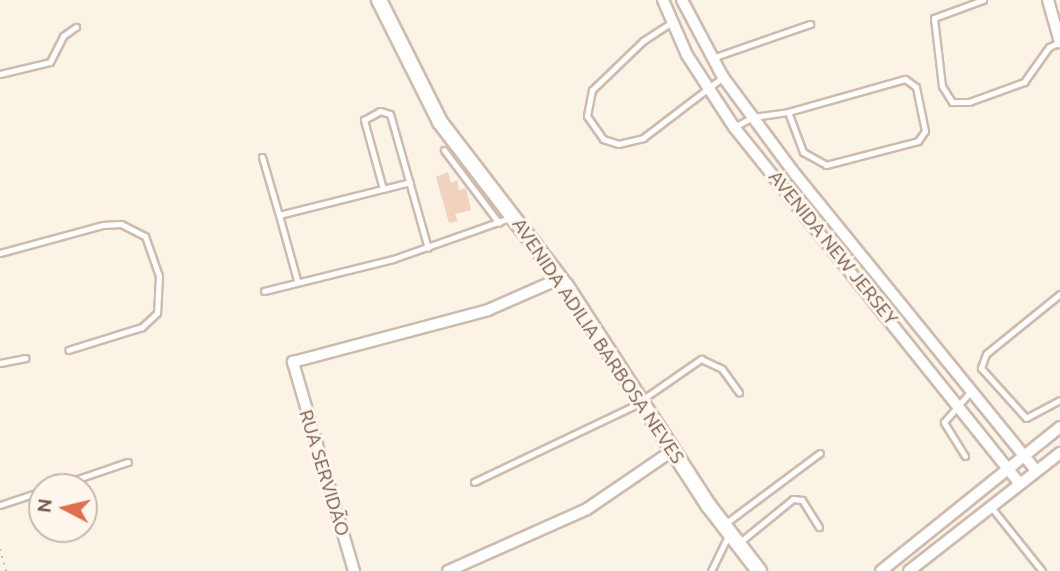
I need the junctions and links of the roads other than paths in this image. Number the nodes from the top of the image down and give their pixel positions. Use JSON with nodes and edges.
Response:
{"nodes":[{"id":1,"x":379,"y":0,"type":"edge"},
{"id":2,"x":663,"y":0,"type":"edge"},
{"id":3,"x":983,"y":0,"type":"edge"},
{"id":4,"x":1048,"y":0,"type":"edge"},
{"id":5,"x":683,"y":2,"type":"edge"},
{"id":6,"x":670,"y":17,"type":"junction"},
{"id":7,"x":810,"y":24,"type":"dead end"},
{"id":8,"x":76,"y":27,"type":"dead end"},
{"id":9,"x":1060,"y":42,"type":"edge"},
{"id":10,"x":712,"y":58,"type":"junction"},
{"id":11,"x":0,"y":74,"type":"edge"},
{"id":12,"x":723,"y":77,"type":"junction"},
{"id":13,"x":707,"y":89,"type":"junction"},
{"id":14,"x":788,"y":112,"type":"junction"},
{"id":15,"x":753,"y":117,"type":"junction"},
{"id":16,"x":734,"y":127,"type":"junction"},
{"id":17,"x":774,"y":146,"type":"junction"},
{"id":18,"x":444,"y":150,"type":"dead end"},
{"id":19,"x":262,"y":157,"type":"dead end"},
{"id":20,"x":759,"y":158,"type":"junction"},
{"id":21,"x":795,"y":174,"type":"junction"},
{"id":22,"x":410,"y":182,"type":"junction"},
{"id":23,"x":782,"y":184,"type":"junction"},
{"id":24,"x":383,"y":189,"type":"junction"},
{"id":25,"x":279,"y":215,"type":"junction"},
{"id":26,"x":515,"y":216,"type":"junction"},
{"id":27,"x":499,"y":222,"type":"junction"},
{"id":28,"x":428,"y":248,"type":"junction"},
{"id":29,"x":0,"y":253,"type":"edge"},
{"id":30,"x":297,"y":280,"type":"junction"},
{"id":31,"x":560,"y":283,"type":"junction"},
{"id":32,"x":264,"y":290,"type":"dead end"},
{"id":33,"x":1060,"y":294,"type":"edge"},
{"id":34,"x":68,"y":350,"type":"dead end"},
{"id":35,"x":26,"y":358,"type":"dead end"},
{"id":36,"x":0,"y":363,"type":"edge"},
{"id":37,"x":972,"y":390,"type":"junction"},
{"id":38,"x":739,"y":392,"type":"dead end"},
{"id":39,"x":1060,"y":400,"type":"edge"},
{"id":40,"x":640,"y":402,"type":"junction"},
{"id":41,"x":957,"y":402,"type":"junction"},
{"id":42,"x":1060,"y":427,"type":"edge"},
{"id":43,"x":672,"y":451,"type":"junction"},
{"id":44,"x":820,"y":453,"type":"dead end"},
{"id":45,"x":1060,"y":453,"type":"edge"},
{"id":46,"x":1023,"y":454,"type":"junction"},
{"id":47,"x":965,"y":456,"type":"dead end"},
{"id":48,"x":128,"y":462,"type":"dead end"},
{"id":49,"x":1007,"y":467,"type":"junction"},
{"id":50,"x":1036,"y":471,"type":"junction"},
{"id":51,"x":95,"y":473,"type":"edge"},
{"id":52,"x":474,"y":482,"type":"dead end"},
{"id":53,"x":1020,"y":484,"type":"junction"},
{"id":54,"x":28,"y":496,"type":"edge"},
{"id":55,"x":0,"y":505,"type":"edge"},
{"id":56,"x":991,"y":507,"type":"junction"},
{"id":57,"x":819,"y":527,"type":"dead end"},
{"id":58,"x":730,"y":534,"type":"junction"},
{"id":59,"x":354,"y":571,"type":"edge"},
{"id":60,"x":448,"y":571,"type":"edge"},
{"id":61,"x":711,"y":571,"type":"edge"},
{"id":62,"x":759,"y":571,"type":"edge"},
{"id":63,"x":881,"y":571,"type":"edge"},
{"id":64,"x":909,"y":571,"type":"edge"},
{"id":65,"x":1042,"y":571,"type":"edge"}],
"edges":[{"from":1,"to":26,"type":"street","name":"AVENIDA ADILIA BARBOSA NEVES"},
{"from":2,"to":6,"type":"street","name":"AVENIDA NEW JERSEY"},
{"from":3,"to":9,"type":"lane"},
{"from":4,"to":9,"type":"street"},
{"from":5,"to":6,"type":"street"},
{"from":5,"to":10,"type":"street","name":"AVENIDA NEW JERSEY"},
{"from":6,"to":13,"type":"street","name":"AVENIDA NEW JERSEY"},
{"from":6,"to":13,"type":"lane"},
{"from":7,"to":10,"type":"lane"},
{"from":8,"to":11,"type":"lane"},
{"from":10,"to":12,"type":"street","name":"AVENIDA NEW JERSEY"},
{"from":12,"to":13,"type":"lane"},
{"from":12,"to":15,"type":"street","name":"AVENIDA NEW JERSEY"},
{"from":13,"to":16,"type":"street","name":"AVENIDA NEW JERSEY"},
{"from":14,"to":14,"type":"lane"},
{"from":14,"to":15,"type":"lane"},
{"from":15,"to":16,"type":"lane"},
{"from":15,"to":17,"type":"street","name":"AVENIDA NEW JERSEY"},
{"from":16,"to":20,"type":"street","name":"AVENIDA NEW JERSEY"},
{"from":17,"to":20,"type":"street"},
{"from":17,"to":21,"type":"street","name":"AVENIDA NEW JERSEY"},
{"from":18,"to":27,"type":"lane"},
{"from":19,"to":25,"type":"lane"},
{"from":20,"to":23,"type":"street","name":"AVENIDA NEW JERSEY"},
{"from":21,"to":23,"type":"street"},
{"from":21,"to":37,"type":"street","name":"AVENIDA NEW JERSEY"},
{"from":22,"to":24,"type":"lane"},
{"from":22,"to":24,"type":"lane"},
{"from":22,"to":28,"type":"lane"},
{"from":23,"to":41,"type":"street","name":"AVENIDA NEW JERSEY"},
{"from":24,"to":25,"type":"lane"},
{"from":25,"to":30,"type":"lane"},
{"from":26,"to":27,"type":"lane"},
{"from":26,"to":31,"type":"street","name":"AVENIDA ADILIA BARBOSA NEVES"},
{"from":27,"to":28,"type":"lane"},
{"from":28,"to":30,"type":"lane"},
{"from":29,"to":34,"type":"lane"},
{"from":30,"to":32,"type":"lane"},
{"from":31,"to":40,"type":"street","name":"AVENIDA ADILIA BARBOSA NEVES"},
{"from":31,"to":59,"type":"street","name":"RUA SERVIDÃO"},
{"from":33,"to":39,"type":"lane"},
{"from":35,"to":36,"type":"lane"},
{"from":37,"to":41,"type":"lane"},
{"from":37,"to":46,"type":"street","name":"AVENIDA NEW JERSEY"},
{"from":38,"to":40,"type":"lane"},
{"from":40,"to":43,"type":"street","name":"AVENIDA ADILIA BARBOSA NEVES"},
{"from":40,"to":52,"type":"lane"},
{"from":41,"to":47,"type":"lane"},
{"from":41,"to":49,"type":"street","name":"AVENIDA NEW JERSEY"},
{"from":42,"to":46,"type":"street"},
{"from":43,"to":58,"type":"street","name":"AVENIDA ADILIA BARBOSA NEVES"},
{"from":43,"to":60,"type":"street"},
{"from":44,"to":58,"type":"lane"},
{"from":45,"to":50,"type":"street"},
{"from":46,"to":49,"type":"street"},
{"from":46,"to":50,"type":"street","name":"AVENIDA NEW JERSEY"},
{"from":48,"to":51,"type":"lane"},
{"from":49,"to":53,"type":"street","name":"AVENIDA NEW JERSEY"},
{"from":49,"to":63,"type":"street"},
{"from":50,"to":53,"type":"street"},
{"from":53,"to":56,"type":"street"},
{"from":54,"to":55,"type":"lane"},
{"from":56,"to":64,"type":"street"},
{"from":56,"to":65,"type":"lane"},
{"from":57,"to":58,"type":"lane"},
{"from":58,"to":61,"type":"lane"},
{"from":58,"to":62,"type":"street","name":"AVENIDA ADILIA BARBOSA NEVES"}]}
